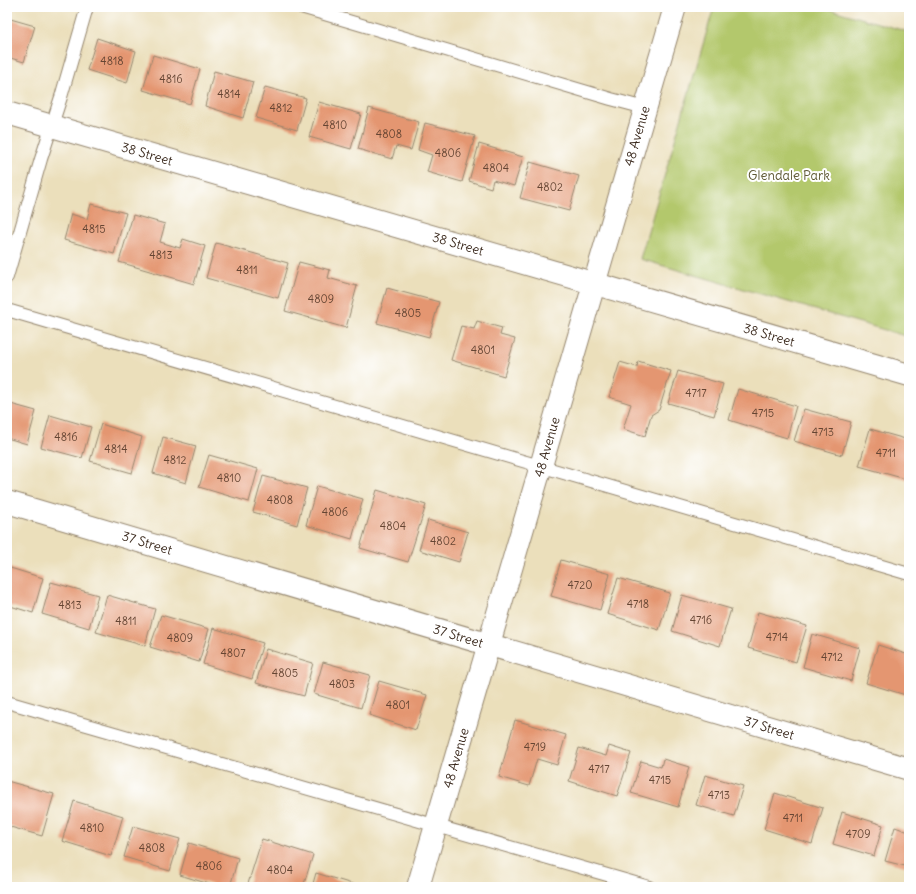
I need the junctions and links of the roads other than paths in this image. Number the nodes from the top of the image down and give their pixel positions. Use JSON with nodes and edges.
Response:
{"nodes":[{"id":1,"x":88,"y":7,"type":"edge"},
{"id":2,"x":301,"y":7,"type":"edge"},
{"id":3,"x":674,"y":7,"type":"edge"},
{"id":4,"x":645,"y":108,"type":"junction"},
{"id":5,"x":7,"y":113,"type":"edge"},
{"id":6,"x":52,"y":126,"type":"junction"},
{"id":7,"x":7,"y":278,"type":"edge"},
{"id":8,"x":594,"y":283,"type":"junction"},
{"id":9,"x":7,"y":310,"type":"edge"},
{"id":10,"x":909,"y":375,"type":"edge"},
{"id":11,"x":542,"y":466,"type":"junction"},
{"id":12,"x":7,"y":502,"type":"edge"},
{"id":13,"x":909,"y":574,"type":"edge"},
{"id":14,"x":489,"y":645,"type":"junction"},
{"id":15,"x":7,"y":702,"type":"edge"},
{"id":16,"x":909,"y":769,"type":"edge"},
{"id":17,"x":436,"y":826,"type":"junction"},
{"id":18,"x":418,"y":887,"type":"edge"},
{"id":19,"x":649,"y":887,"type":"edge"}],
"edges":[{"from":1,"to":6,"type":"lane"},
{"from":2,"to":4,"type":"lane"},
{"from":3,"to":4,"type":"street","name":"48 Avenue"},
{"from":4,"to":8,"type":"street","name":"48 Avenue"},
{"from":5,"to":6,"type":"street","name":"38 Street"},
{"from":6,"to":7,"type":"lane"},
{"from":6,"to":8,"type":"street","name":"38 Street"},
{"from":8,"to":10,"type":"street","name":"38 Street"},
{"from":8,"to":11,"type":"street","name":"48 Avenue"},
{"from":9,"to":11,"type":"lane"},
{"from":11,"to":13,"type":"lane"},
{"from":11,"to":14,"type":"street","name":"48 Avenue"},
{"from":12,"to":14,"type":"street","name":"37 Street"},
{"from":14,"to":16,"type":"street","name":"37 Street"},
{"from":14,"to":17,"type":"street","name":"48 Avenue"},
{"from":15,"to":17,"type":"lane"},
{"from":17,"to":18,"type":"street","name":"48 Avenue"},
{"from":17,"to":19,"type":"lane"}]}
